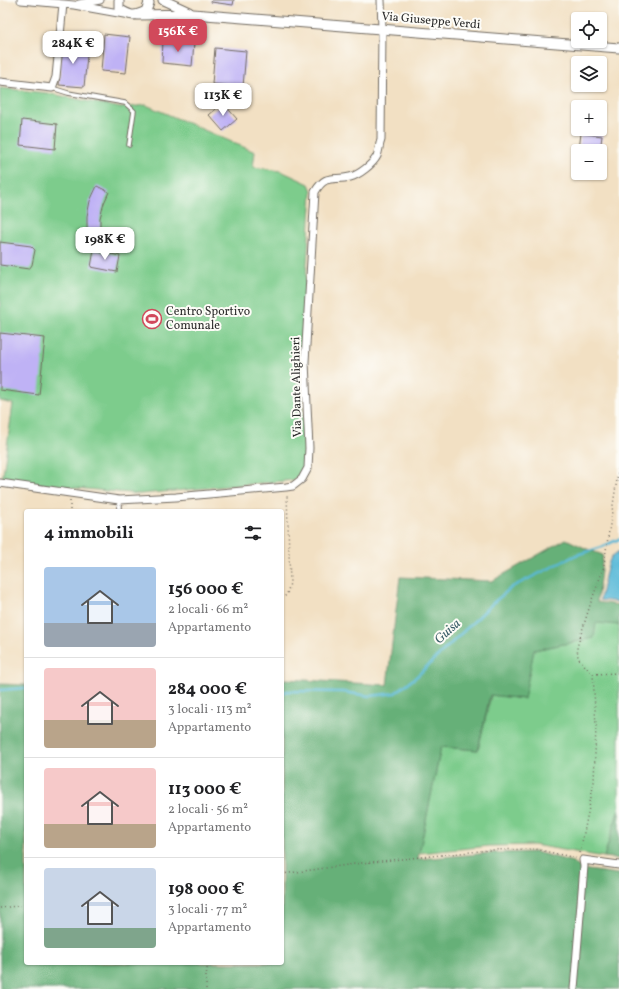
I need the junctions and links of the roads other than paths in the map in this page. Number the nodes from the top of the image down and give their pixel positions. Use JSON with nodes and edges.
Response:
{"nodes":[{"id":1,"x":21,"y":0,"type":"edge"},
{"id":2,"x":100,"y":0,"type":"edge"},
{"id":3,"x":119,"y":0,"type":"edge"},
{"id":4,"x":148,"y":0,"type":"edge"},
{"id":5,"x":162,"y":0,"type":"edge"},
{"id":6,"x":381,"y":0,"type":"edge"},
{"id":7,"x":63,"y":4,"type":"junction"},
{"id":8,"x":74,"y":5,"type":"junction"},
{"id":9,"x":128,"y":14,"type":"junction"},
{"id":10,"x":192,"y":14,"type":"junction"},
{"id":11,"x":138,"y":15,"type":"junction"},
{"id":12,"x":382,"y":29,"type":"junction"},
{"id":13,"x":619,"y":48,"type":"edge"},
{"id":14,"x":0,"y":82,"type":"edge"},
{"id":15,"x":52,"y":88,"type":"junction"},
{"id":16,"x":129,"y":145,"type":"dead end"},
{"id":17,"x":0,"y":483,"type":"edge"},
{"id":18,"x":119,"y":500,"type":"junction"},
{"id":19,"x":119,"y":509,"type":"edge"},
{"id":20,"x":619,"y":865,"type":"edge"},
{"id":21,"x":574,"y":989,"type":"edge"}],
"edges":[{"from":1,"to":7,"type":"street"},
{"from":2,"to":8,"type":"street"},
{"from":3,"to":9,"type":"street"},
{"from":4,"to":11,"type":"street"},
{"from":5,"to":10,"type":"street","name":"Via Giuseppe Verdi"},
{"from":6,"to":12,"type":"street","name":"Via Dante Alighieri"},
{"from":7,"to":8,"type":"street"},
{"from":7,"to":15,"type":"street"},
{"from":8,"to":9,"type":"street"},
{"from":9,"to":11,"type":"street","name":"Via Giuseppe Verdi"},
{"from":10,"to":11,"type":"street","name":"Via Giuseppe Verdi"},
{"from":10,"to":12,"type":"street","name":"Via Giuseppe Verdi"},
{"from":12,"to":13,"type":"street","name":"Via Giuseppe Verdi"},
{"from":12,"to":18,"type":"street","name":"Via Dante Alighieri"},
{"from":14,"to":15,"type":"street"},
{"from":15,"to":16,"type":"lane"},
{"from":17,"to":18,"type":"street","name":"Via Dante Alighieri"},
{"from":18,"to":19,"type":"lane"},
{"from":20,"to":21,"type":"street"}]}
